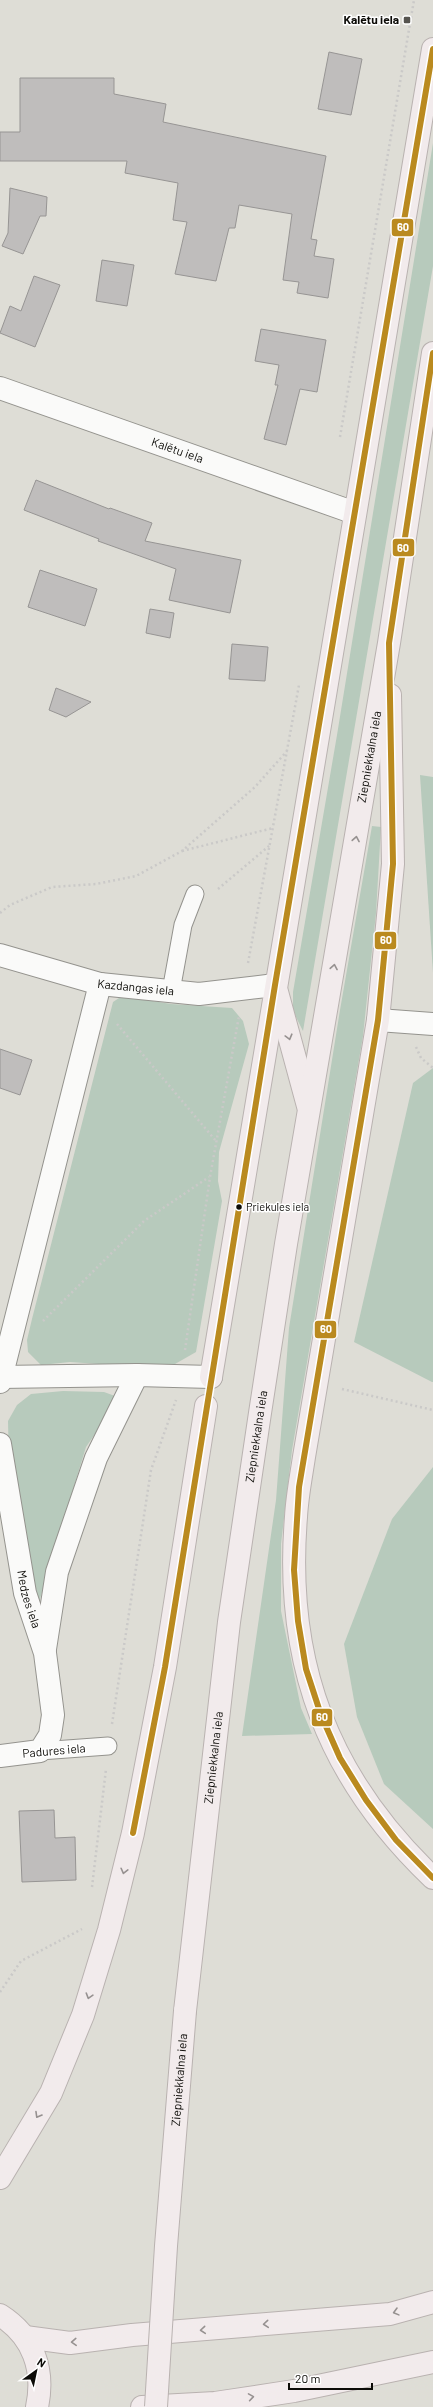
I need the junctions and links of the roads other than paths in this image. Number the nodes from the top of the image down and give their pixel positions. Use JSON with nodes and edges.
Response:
{"nodes":[{"id":1,"x":433,"y":48,"type":"edge"},
{"id":2,"x":433,"y":353,"type":"edge"},
{"id":3,"x":0,"y":388,"type":"edge"},
{"id":4,"x":355,"y":513,"type":"junction"},
{"id":5,"x":388,"y":643,"type":"junction"},
{"id":6,"x":195,"y":894,"type":"road end"},
{"id":7,"x":0,"y":955,"type":"edge"},
{"id":8,"x":275,"y":985,"type":"junction"},
{"id":9,"x":171,"y":991,"type":"junction"},
{"id":10,"x":97,"y":992,"type":"junction"},
{"id":11,"x":378,"y":1020,"type":"junction"},
{"id":12,"x":433,"y":1024,"type":"edge"},
{"id":13,"x":309,"y":1112,"type":"junction"},
{"id":14,"x":137,"y":1375,"type":"junction"},
{"id":15,"x":211,"y":1377,"type":"joint"},
{"id":16,"x":0,"y":1379,"type":"edge"},
{"id":17,"x":206,"y":1406,"type":"dead end"},
{"id":18,"x":0,"y":1444,"type":"edge"},
{"id":19,"x":45,"y":1653,"type":"junction"},
{"id":20,"x":108,"y":1746,"type":"road end"},
{"id":21,"x":40,"y":1751,"type":"junction"},
{"id":22,"x":0,"y":1756,"type":"edge"},
{"id":23,"x":433,"y":1878,"type":"edge"},
{"id":24,"x":0,"y":2178,"type":"edge"},
{"id":25,"x":433,"y":2302,"type":"edge"},
{"id":26,"x":0,"y":2315,"type":"edge"},
{"id":27,"x":25,"y":2336,"type":"junction"},
{"id":28,"x":433,"y":2362,"type":"edge"},
{"id":29,"x":37,"y":2407,"type":"edge"},
{"id":30,"x":142,"y":2407,"type":"edge"},
{"id":31,"x":156,"y":2407,"type":"edge"}],
"edges":[{"from":1,"to":4,"type":"highway","name":"Ziepniekkalna iela"},
{"from":2,"to":5,"type":"highway","name":"Ziepniekkalna iela"},
{"from":3,"to":4,"type":"street","name":"Kalētu iela"},
{"from":4,"to":8,"type":"highway","name":"Ziepniekkalna iela"},
{"from":5,"to":11,"type":"highway"},
{"from":13,"to":5,"type":"highway","name":"Ziepniekkalna iela","one_way":true},
{"from":6,"to":9,"type":"lane"},
{"from":7,"to":10,"type":"street","name":"Kazdangas iela"},
{"from":8,"to":9,"type":"street","name":"Kazdangas iela"},
{"from":8,"to":13,"type":"highway","name":"Ziepniekkalna iela","one_way":true},
{"from":8,"to":15,"type":"highway","name":"Ziepniekkalna iela"},
{"from":9,"to":10,"type":"street","name":"Kazdangas iela"},
{"from":10,"to":16,"type":"street"},
{"from":11,"to":12,"type":"street"},
{"from":11,"to":23,"type":"highway"},
{"from":13,"to":31,"type":"highway","name":"Ziepniekkalna iela","bridge":true},
{"from":14,"to":15,"type":"street"},
{"from":14,"to":16,"type":"street"},
{"from":14,"to":19,"type":"street"},
{"from":17,"to":24,"type":"highway","one_way":true},
{"from":18,"to":19,"type":"street","name":"Medzes iela"},
{"from":19,"to":21,"type":"street","name":"Medzes iela"},
{"from":20,"to":21,"type":"lane","name":"Padures iela"},
{"from":21,"to":22,"type":"street","name":"Padures iela"},
{"from":25,"to":27,"type":"highway","one_way":true},
{"from":26,"to":27,"type":"highway"},
{"from":27,"to":29,"type":"highway"},
{"from":30,"to":28,"type":"highway","one_way":true}]}
